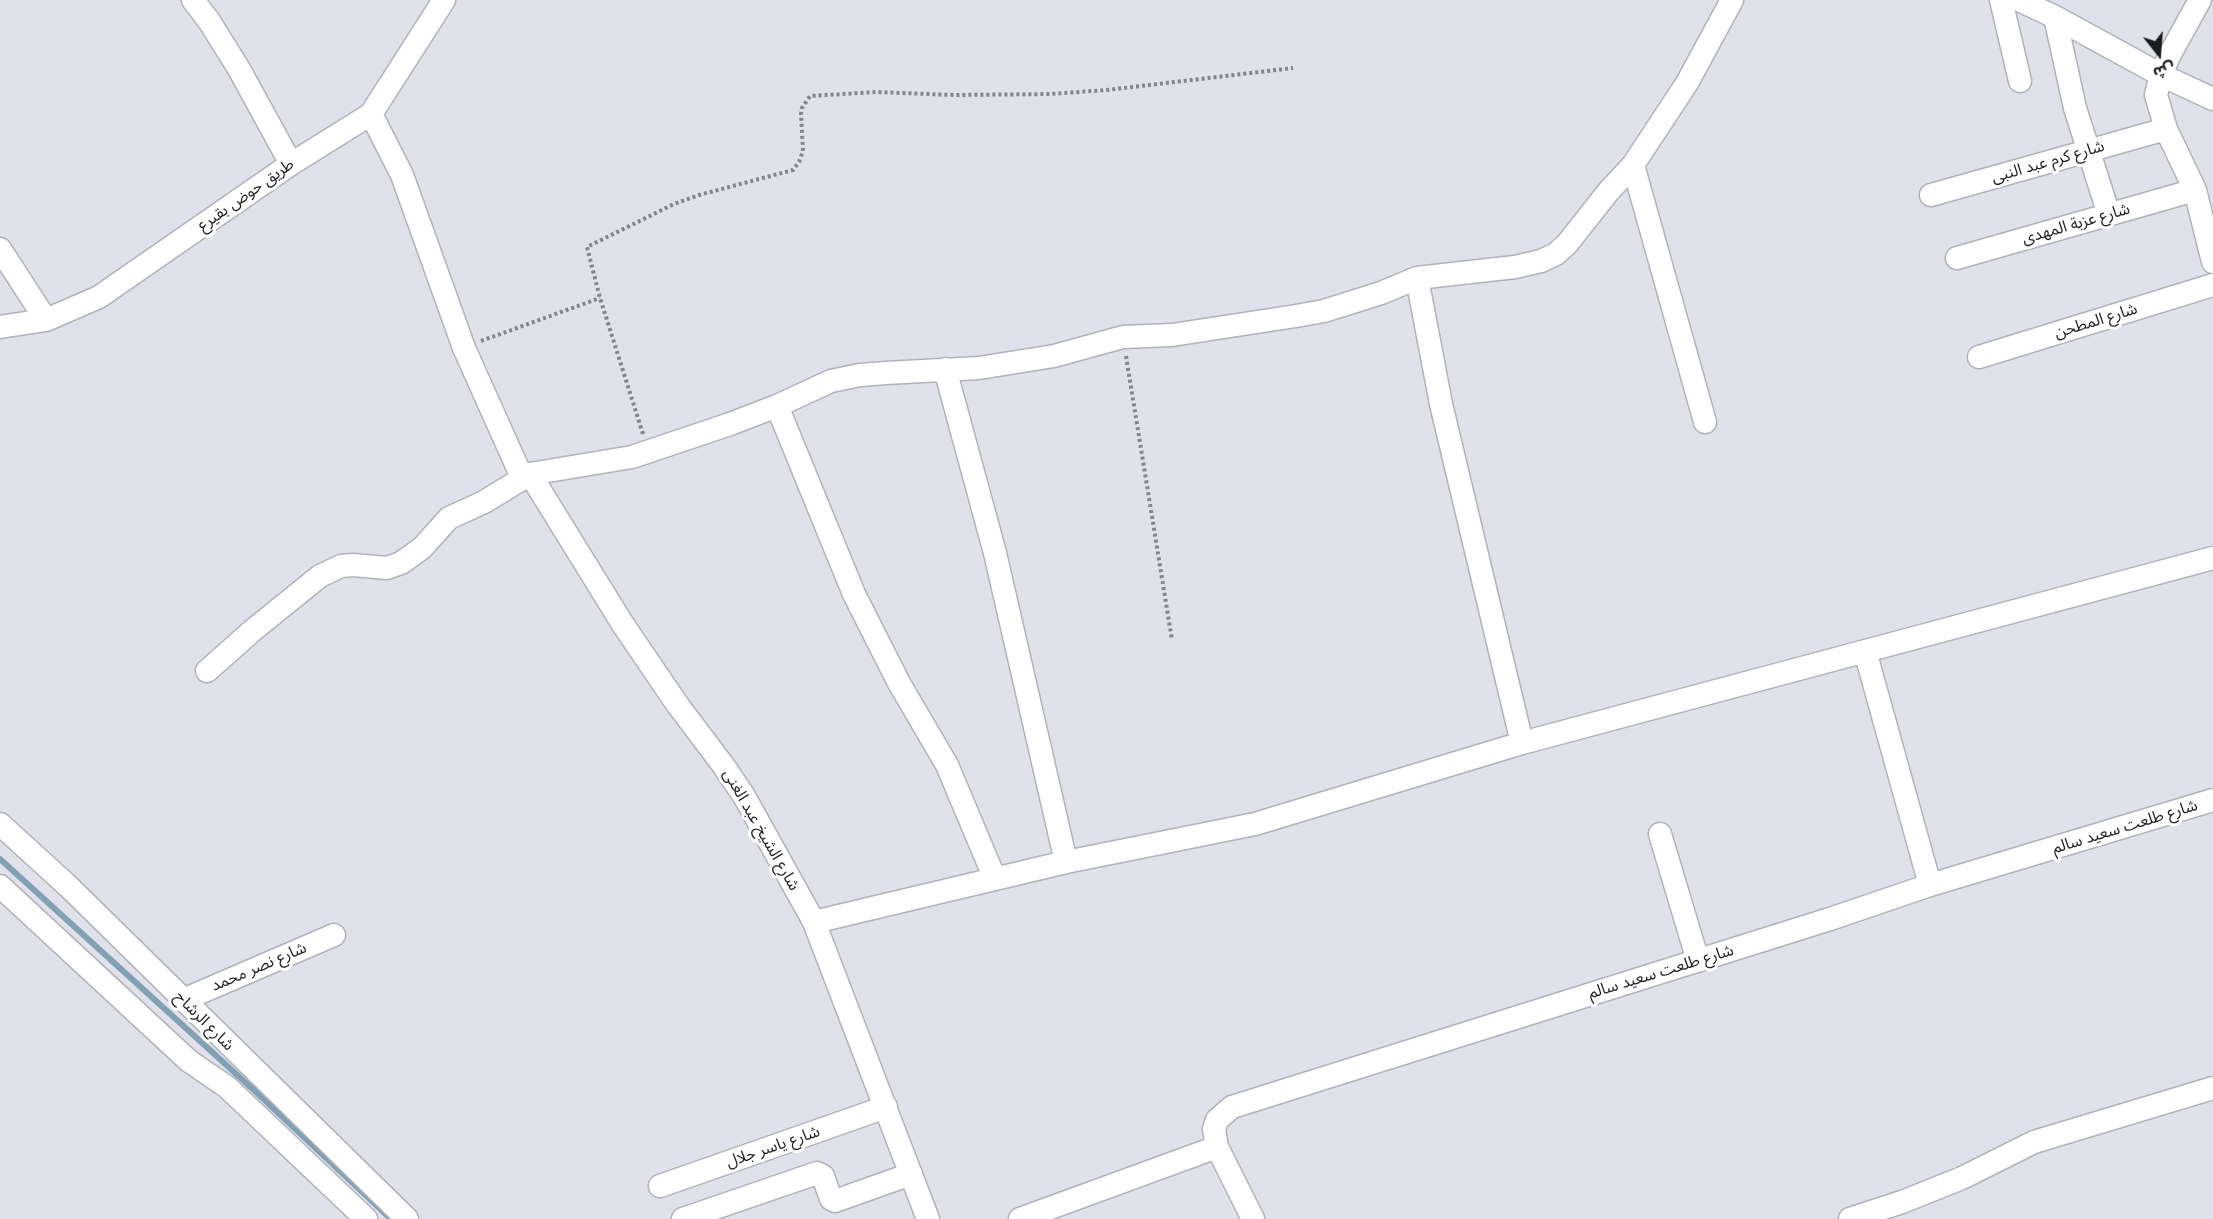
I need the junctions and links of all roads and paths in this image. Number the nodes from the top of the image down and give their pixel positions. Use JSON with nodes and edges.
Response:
{"nodes":[{"id":1,"x":192,"y":0,"type":"edge"},
{"id":2,"x":444,"y":0,"type":"edge"},
{"id":3,"x":1732,"y":0,"type":"edge"},
{"id":4,"x":2001,"y":0,"type":"edge"},
{"id":5,"x":2019,"y":0,"type":"edge"},
{"id":6,"x":2199,"y":0,"type":"edge"},
{"id":7,"x":2055,"y":17,"type":"junction"},
{"id":8,"x":1293,"y":68,"type":"dead end"},
{"id":9,"x":2161,"y":75,"type":"junction"},
{"id":10,"x":2020,"y":81,"type":"dead end"},
{"id":11,"x":2213,"y":99,"type":"edge"},
{"id":12,"x":371,"y":114,"type":"junction"},
{"id":13,"x":2166,"y":129,"type":"junction"},
{"id":14,"x":2088,"y":151,"type":"junction"},
{"id":15,"x":291,"y":164,"type":"junction"},
{"id":16,"x":1633,"y":165,"type":"junction"},
{"id":17,"x":2195,"y":190,"type":"junction"},
{"id":18,"x":1931,"y":195,"type":"dead end"},
{"id":19,"x":2109,"y":215,"type":"junction"},
{"id":20,"x":0,"y":249,"type":"edge"},
{"id":21,"x":1957,"y":258,"type":"dead end"},
{"id":22,"x":2213,"y":262,"type":"edge"},
{"id":23,"x":1417,"y":278,"type":"junction"},
{"id":24,"x":2213,"y":285,"type":"edge"},
{"id":25,"x":600,"y":298,"type":"junction"},
{"id":26,"x":46,"y":320,"type":"junction"},
{"id":27,"x":0,"y":327,"type":"edge"},
{"id":28,"x":1123,"y":337,"type":"junction"},
{"id":29,"x":464,"y":348,"type":"junction"},
{"id":30,"x":1979,"y":357,"type":"dead end"},
{"id":31,"x":945,"y":369,"type":"junction"},
{"id":32,"x":777,"y":406,"type":"junction"},
{"id":33,"x":1705,"y":422,"type":"dead end"},
{"id":34,"x":648,"y":452,"type":"junction"},
{"id":35,"x":530,"y":474,"type":"junction"},
{"id":36,"x":2213,"y":558,"type":"edge"},
{"id":37,"x":1172,"y":640,"type":"dead end"},
{"id":38,"x":1865,"y":651,"type":"junction"},
{"id":39,"x":207,"y":671,"type":"dead end"},
{"id":40,"x":1522,"y":744,"type":"junction"},
{"id":41,"x":2213,"y":800,"type":"edge"},
{"id":42,"x":0,"y":824,"type":"edge"},
{"id":43,"x":1660,"y":834,"type":"dead end"},
{"id":44,"x":1066,"y":862,"type":"junction"},
{"id":45,"x":995,"y":879,"type":"junction"},
{"id":46,"x":1930,"y":885,"type":"junction"},
{"id":47,"x":0,"y":886,"type":"edge"},
{"id":48,"x":814,"y":922,"type":"junction"},
{"id":49,"x":334,"y":935,"type":"dead end"},
{"id":50,"x":1698,"y":961,"type":"junction"},
{"id":51,"x":183,"y":1000,"type":"junction"},
{"id":52,"x":2213,"y":1088,"type":"edge"},
{"id":53,"x":886,"y":1107,"type":"junction"},
{"id":54,"x":1217,"y":1147,"type":"junction"},
{"id":55,"x":911,"y":1174,"type":"junction"},
{"id":56,"x":660,"y":1186,"type":"dead end"},
{"id":57,"x":366,"y":1219,"type":"edge"},
{"id":58,"x":407,"y":1219,"type":"edge"},
{"id":59,"x":682,"y":1219,"type":"edge"},
{"id":60,"x":928,"y":1219,"type":"edge"},
{"id":61,"x":1020,"y":1219,"type":"edge"},
{"id":62,"x":1253,"y":1219,"type":"edge"},
{"id":63,"x":1850,"y":1219,"type":"edge"}],
"edges":[{"from":1,"to":15,"type":"street"},
{"from":2,"to":12,"type":"street","name":"طريق حوض بقيرع"},
{"from":3,"to":16,"type":"street"},
{"from":4,"to":10,"type":"street"},
{"from":5,"to":7,"type":"street"},
{"from":6,"to":9,"type":"street"},
{"from":7,"to":9,"type":"street"},
{"from":7,"to":14,"type":"street"},
{"from":8,"to":25,"type":"path"},
{"from":9,"to":11,"type":"street"},
{"from":9,"to":13,"type":"street"},
{"from":12,"to":15,"type":"street","name":"طريق حوض بقيرع"},
{"from":12,"to":29,"type":"street"},
{"from":13,"to":14,"type":"street","name":"شارع كرم عبد النبى"},
{"from":13,"to":17,"type":"street"},
{"from":14,"to":18,"type":"street","name":"شارع كرم عبد النبى"},
{"from":14,"to":19,"type":"street"},
{"from":15,"to":26,"type":"street","name":"طريق حوض بقيرع"},
{"from":16,"to":23,"type":"street"},
{"from":16,"to":33,"type":"street"},
{"from":17,"to":19,"type":"street","name":"شارع عزبة المهدى"},
{"from":17,"to":22,"type":"street"},
{"from":19,"to":21,"type":"street","name":"شارع عزبة المهدى"},
{"from":20,"to":26,"type":"street"},
{"from":23,"to":28,"type":"street"},
{"from":23,"to":40,"type":"street"},
{"from":24,"to":30,"type":"street","name":"شارع المطحن"},
{"from":25,"to":29,"type":"path"},
{"from":25,"to":34,"type":"path"},
{"from":26,"to":27,"type":"street","name":"طريق حوض بقيرع"},
{"from":28,"to":31,"type":"street"},
{"from":28,"to":37,"type":"path"},
{"from":29,"to":35,"type":"street","name":"شارع الشيخ عبد الغنى"},
{"from":31,"to":32,"type":"street"},
{"from":31,"to":44,"type":"street"},
{"from":32,"to":34,"type":"street"},
{"from":32,"to":45,"type":"street"},
{"from":34,"to":35,"type":"street"},
{"from":35,"to":39,"type":"street"},
{"from":35,"to":48,"type":"street","name":"شارع الشيخ عبد الغنى"},
{"from":36,"to":38,"type":"street"},
{"from":38,"to":40,"type":"street"},
{"from":38,"to":46,"type":"street"},
{"from":40,"to":44,"type":"street"},
{"from":41,"to":46,"type":"street","name":"شارع طلعت سعيد سالم"},
{"from":42,"to":51,"type":"street","name":"شارع الرشاح"},
{"from":43,"to":50,"type":"street"},
{"from":44,"to":45,"type":"street"},
{"from":45,"to":48,"type":"street"},
{"from":46,"to":50,"type":"street","name":"شارع طلعت سعيد سالم"},
{"from":47,"to":57,"type":"street"},
{"from":48,"to":53,"type":"street","name":"شارع الشيخ عبد الغنى"},
{"from":49,"to":51,"type":"street","name":"شارع نصر محمد"},
{"from":50,"to":54,"type":"street","name":"شارع طلعت سعيد سالم"},
{"from":51,"to":58,"type":"street","name":"شارع الرشاح"},
{"from":52,"to":63,"type":"street"},
{"from":53,"to":55,"type":"street","name":"شارع الشيخ عبد الغنى"},
{"from":53,"to":56,"type":"street","name":"شارع ياسر جلال"},
{"from":54,"to":61,"type":"street"},
{"from":54,"to":62,"type":"street"},
{"from":55,"to":59,"type":"street"},
{"from":55,"to":60,"type":"street","name":"شارع الشيخ عبد الغنى"}]}
